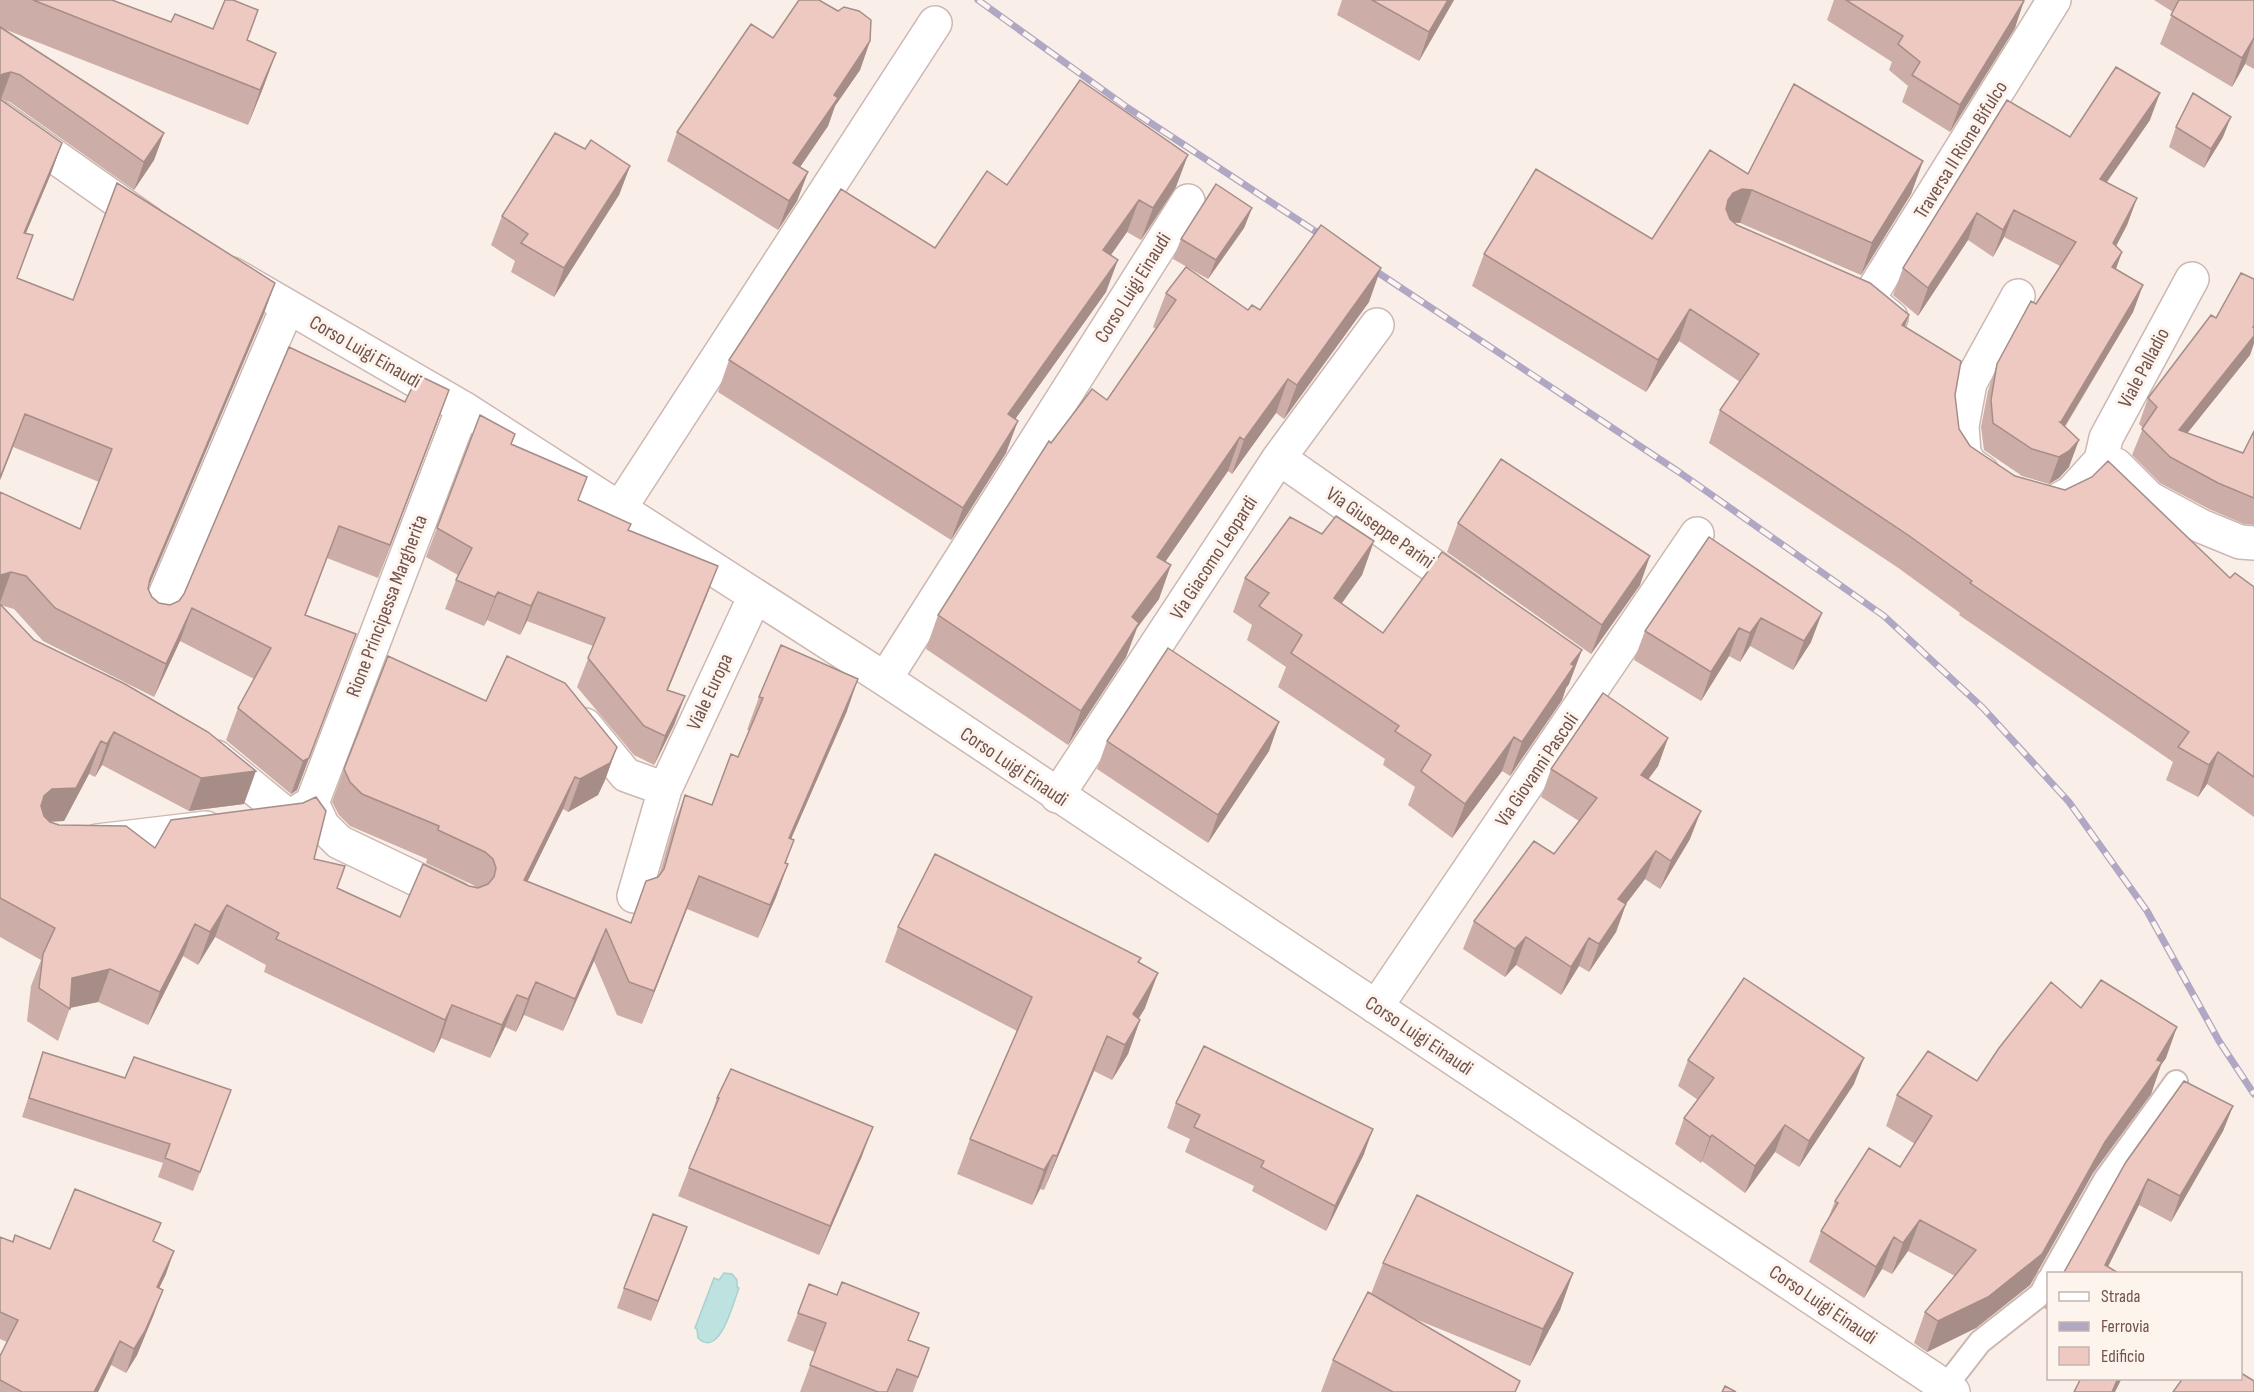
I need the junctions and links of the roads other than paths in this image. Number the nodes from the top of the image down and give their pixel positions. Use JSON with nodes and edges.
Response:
{"nodes":[{"id":1,"x":2054,"y":0,"type":"edge"},
{"id":2,"x":935,"y":23,"type":"dead end"},
{"id":3,"x":0,"y":118,"type":"edge"},
{"id":4,"x":1188,"y":201,"type":"dead end"},
{"id":5,"x":178,"y":241,"type":"edge"},
{"id":6,"x":208,"y":259,"type":"edge"},
{"id":7,"x":2192,"y":279,"type":"dead end"},
{"id":8,"x":1837,"y":286,"type":"edge"},
{"id":9,"x":2018,"y":296,"type":"dead end"},
{"id":10,"x":1868,"y":300,"type":"junction"},
{"id":11,"x":287,"y":308,"type":"junction"},
{"id":12,"x":1377,"y":325,"type":"dead end"},
{"id":13,"x":1917,"y":339,"type":"edge"},
{"id":14,"x":463,"y":408,"type":"junction"},
{"id":15,"x":1279,"y":458,"type":"junction"},
{"id":16,"x":2101,"y":460,"type":"junction"},
{"id":17,"x":620,"y":508,"type":"junction"},
{"id":18,"x":1697,"y":534,"type":"dead end"},
{"id":19,"x":2254,"y":543,"type":"edge"},
{"id":20,"x":755,"y":596,"type":"junction"},
{"id":21,"x":1492,"y":606,"type":"edge"},
{"id":22,"x":155,"y":619,"type":"edge"},
{"id":23,"x":1569,"y":660,"type":"edge"},
{"id":24,"x":885,"y":679,"type":"junction"},
{"id":25,"x":1598,"y":681,"type":"junction"},
{"id":26,"x":566,"y":702,"type":"edge"},
{"id":27,"x":188,"y":738,"type":"edge"},
{"id":28,"x":665,"y":789,"type":"junction"},
{"id":29,"x":1057,"y":796,"type":"junction"},
{"id":30,"x":300,"y":810,"type":"junction"},
{"id":31,"x":71,"y":840,"type":"edge"},
{"id":32,"x":634,"y":896,"type":"dead end"},
{"id":33,"x":465,"y":902,"type":"edge"},
{"id":34,"x":1376,"y":1007,"type":"junction"},
{"id":35,"x":2176,"y":1082,"type":"dead end"},
{"id":36,"x":2053,"y":1272,"type":"edge"},
{"id":37,"x":2047,"y":1284,"type":"edge"},
{"id":38,"x":1949,"y":1389,"type":"edge"}],
"edges":[{"from":1,"to":10,"type":"street","name":"Traversa II Rione Bifulco"},
{"from":2,"to":17,"type":"street"},
{"from":3,"to":5,"type":"street"},
{"from":4,"to":24,"type":"street","name":"Corso Luigi Einaudi"},
{"from":6,"to":11,"type":"street","name":"Corso Luigi Einaudi"},
{"from":7,"to":16,"type":"street","name":"Viale Palladio"},
{"from":8,"to":10,"type":"street"},
{"from":9,"to":16,"type":"street","name":"Viale Palladio"},
{"from":10,"to":13,"type":"street"},
{"from":11,"to":14,"type":"street","name":"Corso Luigi Einaudi"},
{"from":11,"to":22,"type":"street"},
{"from":12,"to":15,"type":"street","name":"Via Giacomo Leopardi"},
{"from":14,"to":17,"type":"street","name":"Corso Luigi Einaudi"},
{"from":14,"to":30,"type":"street","name":"Rione Principessa Margherita"},
{"from":15,"to":21,"type":"street","name":"Via Giuseppe Parini"},
{"from":15,"to":29,"type":"street","name":"Via Giacomo Leopardi"},
{"from":16,"to":19,"type":"street"},
{"from":17,"to":20,"type":"street","name":"Corso Luigi Einaudi"},
{"from":18,"to":25,"type":"street","name":"Via Giovanni Pascoli"},
{"from":20,"to":24,"type":"street","name":"Corso Luigi Einaudi"},
{"from":20,"to":28,"type":"street","name":"Viale Europa"},
{"from":23,"to":25,"type":"street"},
{"from":24,"to":29,"type":"street","name":"Corso Luigi Einaudi"},
{"from":25,"to":34,"type":"street","name":"Via Giovanni Pascoli"},
{"from":26,"to":28,"type":"street"},
{"from":27,"to":30,"type":"street"},
{"from":28,"to":32,"type":"street","name":"Viale Europa"},
{"from":29,"to":34,"type":"street","name":"Corso Luigi Einaudi"},
{"from":30,"to":31,"type":"street"},
{"from":30,"to":33,"type":"street"},
{"from":34,"to":38,"type":"street","name":"Corso Luigi Einaudi"},
{"from":35,"to":36,"type":"lane"},
{"from":37,"to":38,"type":"lane"}]}
